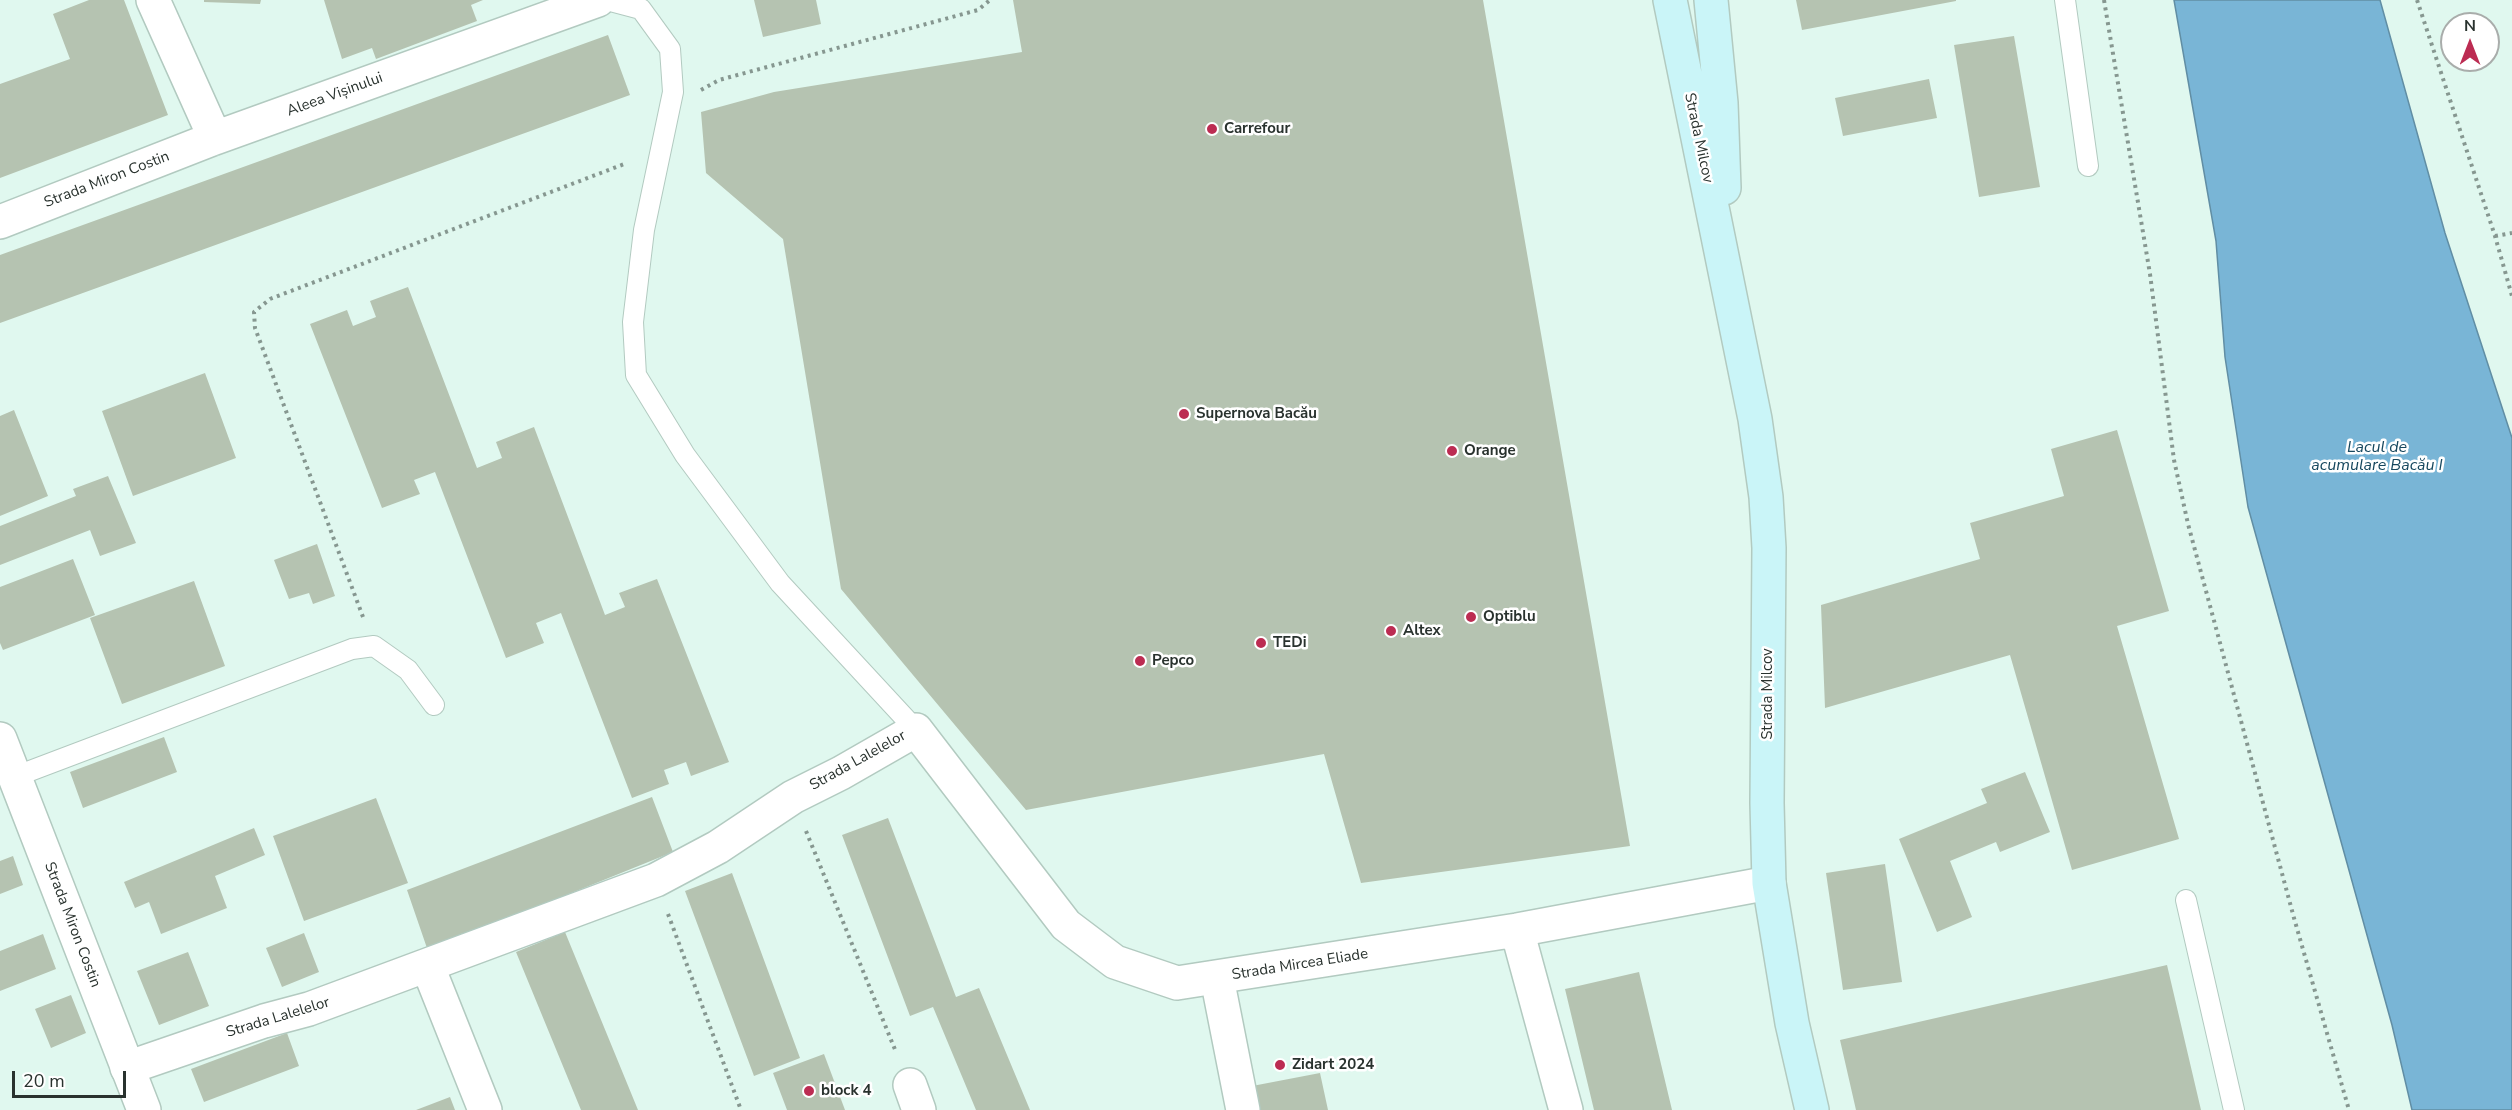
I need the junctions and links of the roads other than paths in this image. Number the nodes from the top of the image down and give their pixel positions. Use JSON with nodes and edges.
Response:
{"nodes":[{"id":1,"x":153,"y":0,"type":"edge"},
{"id":2,"x":598,"y":0,"type":"edge"},
{"id":3,"x":607,"y":0,"type":"edge"},
{"id":4,"x":1670,"y":0,"type":"edge"},
{"id":5,"x":1711,"y":0,"type":"edge"},
{"id":6,"x":2065,"y":0,"type":"edge"},
{"id":7,"x":214,"y":138,"type":"junction"},
{"id":8,"x":2088,"y":166,"type":"dead end"},
{"id":9,"x":0,"y":222,"type":"edge"},
{"id":10,"x":1727,"y":277,"type":"junction"},
{"id":11,"x":434,"y":705,"type":"dead end"},
{"id":12,"x":916,"y":730,"type":"junction"},
{"id":13,"x":0,"y":739,"type":"edge"},
{"id":14,"x":14,"y":777,"type":"junction"},
{"id":15,"x":1769,"y":884,"type":"junction"},
{"id":16,"x":2186,"y":900,"type":"dead end"},
{"id":17,"x":1517,"y":930,"type":"junction"},
{"id":18,"x":428,"y":967,"type":"junction"},
{"id":19,"x":1217,"y":978,"type":"junction"},
{"id":20,"x":127,"y":1068,"type":"junction"},
{"id":21,"x":144,"y":1110,"type":"edge"},
{"id":22,"x":485,"y":1110,"type":"edge"},
{"id":23,"x":1243,"y":1110,"type":"edge"},
{"id":24,"x":1566,"y":1110,"type":"edge"},
{"id":25,"x":1812,"y":1110,"type":"edge"},
{"id":26,"x":2234,"y":1110,"type":"edge"}],
"edges":[{"from":1,"to":7,"type":"street"},
{"from":2,"to":7,"type":"street","name":"Aleea Vișinului"},
{"from":3,"to":12,"type":"lane"},
{"from":4,"to":10,"type":"main road","name":"Strada Milcov"},
{"from":5,"to":10,"type":"main road","name":"Strada Milcov"},
{"from":6,"to":8,"type":"lane"},
{"from":7,"to":9,"type":"street","name":"Strada Miron Costin"},
{"from":10,"to":15,"type":"main road","name":"Strada Milcov"},
{"from":11,"to":14,"type":"lane"},
{"from":12,"to":18,"type":"street","name":"Strada Lalelelor"},
{"from":12,"to":19,"type":"street","name":"Strada Lalelelor"},
{"from":13,"to":14,"type":"street","name":"Strada Miron Costin"},
{"from":14,"to":20,"type":"street","name":"Strada Miron Costin"},
{"from":15,"to":17,"type":"street","name":"Strada Mircea Eliade"},
{"from":15,"to":25,"type":"main road","name":"Strada Milcov"},
{"from":16,"to":26,"type":"lane"},
{"from":17,"to":19,"type":"street","name":"Strada Mircea Eliade"},
{"from":17,"to":24,"type":"street"},
{"from":18,"to":20,"type":"street","name":"Strada Lalelelor"},
{"from":18,"to":22,"type":"street"},
{"from":19,"to":23,"type":"street","name":"Strada Mircea Eliade"},
{"from":20,"to":21,"type":"street","name":"Strada Miron Costin"}]}
